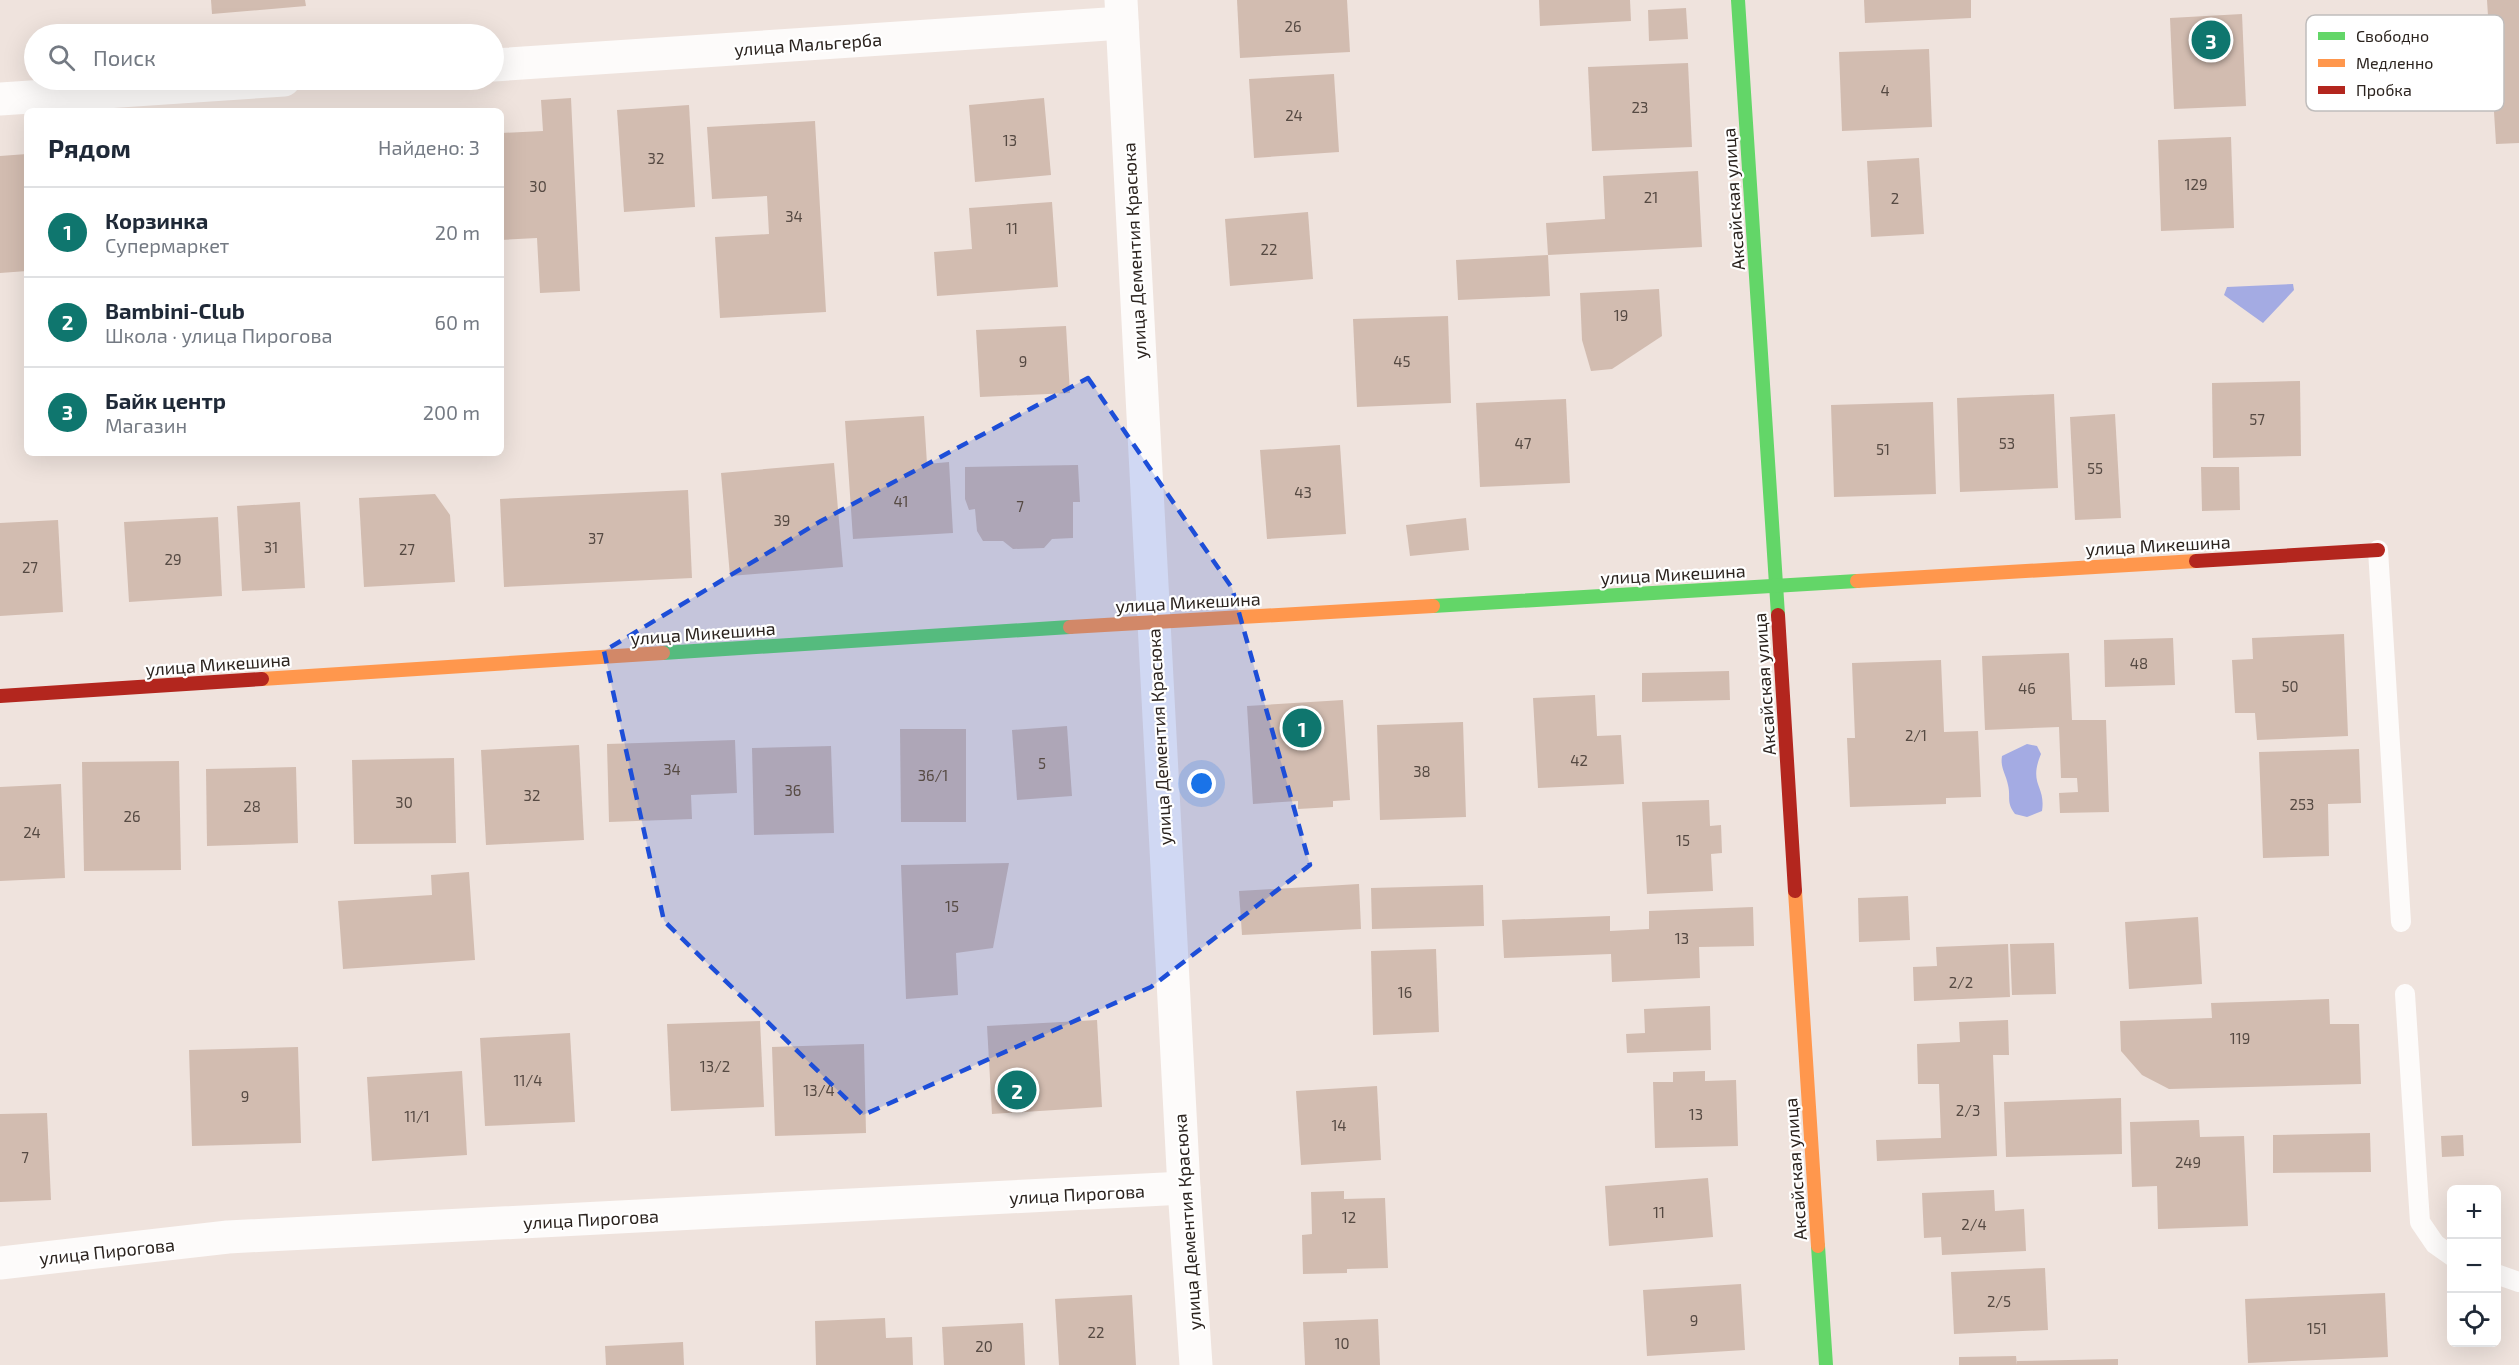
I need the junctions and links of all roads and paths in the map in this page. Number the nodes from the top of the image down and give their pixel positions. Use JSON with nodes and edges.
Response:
{"nodes":[{"id":1,"x":1738,"y":0,"type":"edge"},
{"id":2,"x":1121,"y":12,"type":"edge"},
{"id":3,"x":504,"y":64,"type":"edge"},
{"id":4,"x":135,"y":90,"type":"edge"},
{"id":5,"x":0,"y":99,"type":"edge"},
{"id":6,"x":2378,"y":550,"type":"joint"},
{"id":7,"x":1776,"y":586,"type":"junction"},
{"id":8,"x":1153,"y":622,"type":"junction"},
{"id":9,"x":0,"y":696,"type":"edge"},
{"id":10,"x":2401,"y":922,"type":"dead end"},
{"id":11,"x":2405,"y":994,"type":"dead end"},
{"id":12,"x":1184,"y":1188,"type":"junction"},
{"id":13,"x":2447,"y":1253,"type":"edge"},
{"id":14,"x":0,"y":1263,"type":"edge"},
{"id":15,"x":2501,"y":1276,"type":"edge"},
{"id":16,"x":2519,"y":1282,"type":"edge"},
{"id":17,"x":1196,"y":1365,"type":"edge"},
{"id":18,"x":1826,"y":1365,"type":"edge"}],
"edges":[{"from":1,"to":7,"type":"street","name":"Аксайская улица"},
{"from":2,"to":3,"type":"street","name":"улица Мальгерба"},
{"from":2,"to":8,"type":"street","name":"улица Дементия Красюка"},
{"from":4,"to":5,"type":"street"},
{"from":6,"to":7,"type":"street","name":"улица Микешина"},
{"from":6,"to":10,"type":"lane"},
{"from":7,"to":8,"type":"street","name":"улица Микешина"},
{"from":7,"to":18,"type":"street","name":"Аксайская улица"},
{"from":8,"to":9,"type":"street","name":"улица Микешина"},
{"from":8,"to":12,"type":"street","name":"улица Дементия Красюка"},
{"from":11,"to":13,"type":"lane"},
{"from":12,"to":14,"type":"street","name":"улица Пирогова"},
{"from":12,"to":17,"type":"street","name":"улица Дементия Красюка"},
{"from":15,"to":16,"type":"lane"}]}
